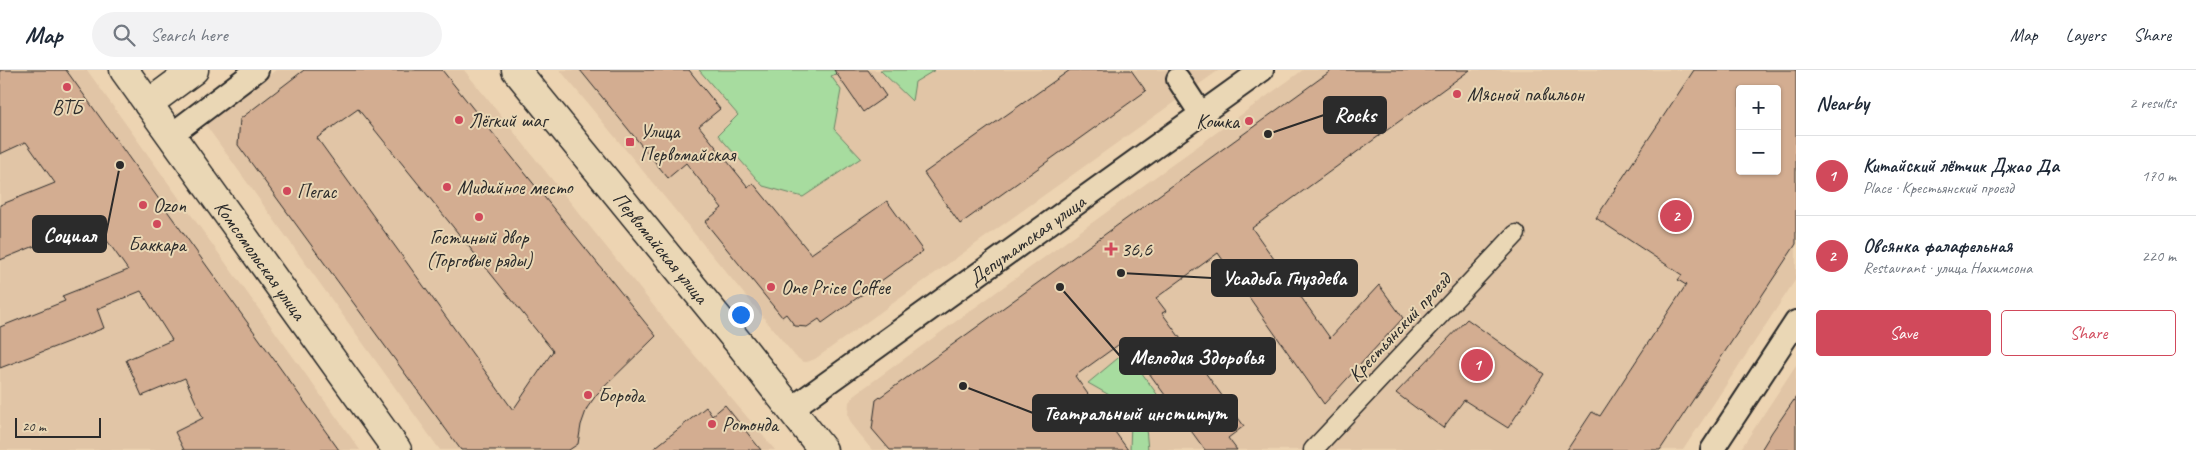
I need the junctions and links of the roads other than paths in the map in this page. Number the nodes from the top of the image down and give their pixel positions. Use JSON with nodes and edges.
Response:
{"nodes":[{"id":1,"x":124,"y":70,"type":"edge"},
{"id":2,"x":194,"y":70,"type":"edge"},
{"id":3,"x":257,"y":70,"type":"edge"},
{"id":4,"x":516,"y":70,"type":"edge"},
{"id":5,"x":1262,"y":70,"type":"edge"},
{"id":6,"x":1174,"y":75,"type":"edge"},
{"id":7,"x":148,"y":104,"type":"junction"},
{"id":8,"x":1201,"y":114,"type":"junction"},
{"id":9,"x":171,"y":135,"type":"junction"},
{"id":10,"x":1516,"y":234,"type":"dead end"},
{"id":11,"x":1796,"y":322,"type":"edge"},
{"id":12,"x":791,"y":409,"type":"junction"},
{"id":13,"x":397,"y":450,"type":"edge"},
{"id":14,"x":823,"y":450,"type":"edge"},
{"id":15,"x":1313,"y":450,"type":"edge"},
{"id":16,"x":1712,"y":450,"type":"edge"}],
"edges":[{"from":1,"to":7,"type":"main road","name":"Комсомольская улица"},
{"from":2,"to":7,"type":"main road"},
{"from":3,"to":9,"type":"street"},
{"from":4,"to":12,"type":"main road","name":"Первомайская улица"},
{"from":5,"to":8,"type":"street","name":"Депутатская улица"},
{"from":6,"to":8,"type":"street"},
{"from":7,"to":9,"type":"main road","name":"Комсомольская улица"},
{"from":8,"to":12,"type":"street","name":"Депутатская улица"},
{"from":9,"to":13,"type":"main road","name":"Комсомольская улица"},
{"from":10,"to":15,"type":"street","name":"Крестьянский проезд"},
{"from":11,"to":16,"type":"street"},
{"from":12,"to":14,"type":"main road","name":"Первомайская улица"}]}
